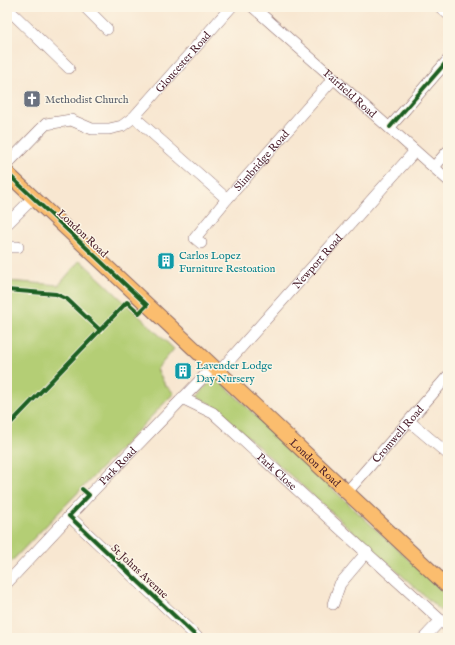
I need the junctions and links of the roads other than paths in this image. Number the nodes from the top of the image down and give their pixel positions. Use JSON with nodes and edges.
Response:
{"nodes":[{"id":1,"x":85,"y":7,"type":"edge"},
{"id":2,"x":231,"y":7,"type":"edge"},
{"id":3,"x":253,"y":7,"type":"edge"},
{"id":4,"x":440,"y":7,"type":"edge"},
{"id":5,"x":11,"y":11,"type":"edge"},
{"id":6,"x":448,"y":14,"type":"edge"},
{"id":7,"x":107,"y":29,"type":"dead end"},
{"id":8,"x":448,"y":60,"type":"edge"},
{"id":9,"x":69,"y":68,"type":"dead end"},
{"id":10,"x":333,"y":79,"type":"junction"},
{"id":11,"x":134,"y":117,"type":"junction"},
{"id":12,"x":390,"y":127,"type":"junction"},
{"id":13,"x":415,"y":151,"type":"junction"},
{"id":14,"x":448,"y":151,"type":"edge"},
{"id":15,"x":7,"y":164,"type":"edge"},
{"id":16,"x":434,"y":167,"type":"junction"},
{"id":17,"x":7,"y":173,"type":"edge"},
{"id":18,"x":448,"y":180,"type":"edge"},
{"id":19,"x":33,"y":198,"type":"junction"},
{"id":20,"x":227,"y":200,"type":"junction"},
{"id":21,"x":7,"y":224,"type":"edge"},
{"id":22,"x":201,"y":243,"type":"dead end"},
{"id":23,"x":216,"y":370,"type":"junction"},
{"id":24,"x":448,"y":376,"type":"edge"},
{"id":25,"x":182,"y":398,"type":"junction"},
{"id":26,"x":409,"y":421,"type":"junction"},
{"id":27,"x":448,"y":454,"type":"edge"},
{"id":28,"x":347,"y":492,"type":"junction"},
{"id":29,"x":69,"y":516,"type":"junction"},
{"id":30,"x":367,"y":552,"type":"junction"},
{"id":31,"x":7,"y":583,"type":"edge"},
{"id":32,"x":448,"y":587,"type":"edge"},
{"id":33,"x":333,"y":604,"type":"dead end"},
{"id":34,"x":444,"y":624,"type":"edge"},
{"id":35,"x":198,"y":638,"type":"edge"},
{"id":36,"x":424,"y":638,"type":"edge"}],
"edges":[{"from":1,"to":7,"type":"street"},
{"from":2,"to":11,"type":"street","name":"Gloucester Road"},
{"from":3,"to":10,"type":"street","name":"Fairfield Road"},
{"from":4,"to":6,"type":"street"},
{"from":5,"to":9,"type":"street"},
{"from":8,"to":12,"type":"street"},
{"from":10,"to":12,"type":"street","name":"Fairfield Road"},
{"from":10,"to":20,"type":"street","name":"Slimbridge Road"},
{"from":11,"to":15,"type":"street","name":"Gloucester Road"},
{"from":11,"to":20,"type":"street"},
{"from":12,"to":13,"type":"street","name":"Fairfield Road"},
{"from":13,"to":16,"type":"street","name":"Fairfield Road"},
{"from":13,"to":23,"type":"street","name":"Newport Road"},
{"from":14,"to":16,"type":"street"},
{"from":16,"to":18,"type":"street","name":"Fairfield Road"},
{"from":17,"to":19,"type":"main road","name":"London Road"},
{"from":19,"to":21,"type":"street"},
{"from":19,"to":23,"type":"main road","name":"London Road"},
{"from":20,"to":22,"type":"street","name":"Slimbridge Road"},
{"from":23,"to":25,"type":"street","name":"Park Road"},
{"from":23,"to":28,"type":"main road","name":"London Road"},
{"from":24,"to":26,"type":"street","name":"Cromwell Road"},
{"from":25,"to":29,"type":"street","name":"Park Road"},
{"from":25,"to":30,"type":"street","name":"Park Close"},
{"from":26,"to":27,"type":"street"},
{"from":26,"to":28,"type":"street","name":"Cromwell Road"},
{"from":28,"to":32,"type":"main road","name":"London Road"},
{"from":29,"to":31,"type":"street","name":"Park Road"},
{"from":29,"to":35,"type":"street","name":"St Johns Avenue"},
{"from":30,"to":33,"type":"street"},
{"from":30,"to":34,"type":"street","name":"Park Close"},
{"from":34,"to":36,"type":"street","name":"Park Close"}]}
